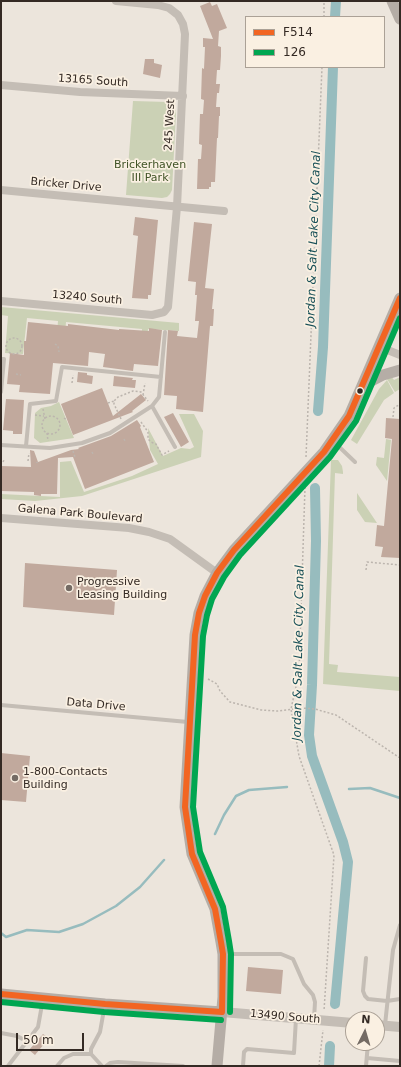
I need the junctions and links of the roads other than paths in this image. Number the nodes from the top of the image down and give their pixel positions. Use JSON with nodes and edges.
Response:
{"nodes":[{"id":1,"x":116,"y":1,"type":"edge"},
{"id":2,"x":392,"y":1,"type":"edge"},
{"id":3,"x":400,"y":19,"type":"edge"},
{"id":4,"x":1,"y":85,"type":"edge"},
{"id":5,"x":183,"y":96,"type":"junction"},
{"id":6,"x":1,"y":190,"type":"edge"},
{"id":7,"x":177,"y":207,"type":"junction"},
{"id":8,"x":224,"y":211,"type":"dead end"},
{"id":9,"x":400,"y":298,"type":"edge"},
{"id":10,"x":1,"y":301,"type":"edge"},
{"id":11,"x":168,"y":307,"type":"joint"},
{"id":12,"x":165,"y":332,"type":"dead end"},
{"id":13,"x":380,"y":347,"type":"junction"},
{"id":14,"x":400,"y":354,"type":"edge"},
{"id":15,"x":1,"y":359,"type":"edge"},
{"id":16,"x":400,"y":370,"type":"edge"},
{"id":17,"x":161,"y":377,"type":"junction"},
{"id":18,"x":362,"y":386,"type":"junction"},
{"id":19,"x":1,"y":392,"type":"edge"},
{"id":20,"x":152,"y":406,"type":"junction"},
{"id":21,"x":332,"y":440,"type":"junction"},
{"id":22,"x":1,"y":445,"type":"edge"},
{"id":23,"x":26,"y":446,"type":"junction"},
{"id":24,"x":175,"y":447,"type":"dead end"},
{"id":25,"x":355,"y":462,"type":"dead end"},
{"id":26,"x":1,"y":518,"type":"edge"},
{"id":27,"x":217,"y":573,"type":"junction"},
{"id":28,"x":1,"y":705,"type":"edge"},
{"id":29,"x":189,"y":722,"type":"junction"},
{"id":30,"x":400,"y":924,"type":"edge"},
{"id":31,"x":223,"y":954,"type":"junction"},
{"id":32,"x":366,"y":958,"type":"dead end"},
{"id":33,"x":1,"y":994,"type":"edge"},
{"id":34,"x":43,"y":998,"type":"junction"},
{"id":35,"x":400,"y":999,"type":"edge"},
{"id":36,"x":387,"y":1001,"type":"junction"},
{"id":37,"x":105,"y":1004,"type":"junction"},
{"id":38,"x":384,"y":1011,"type":"edge"},
{"id":39,"x":222,"y":1012,"type":"junction"},
{"id":40,"x":296,"y":1018,"type":"junction"},
{"id":41,"x":319,"y":1020,"type":"junction"},
{"id":42,"x":345,"y":1022,"type":"edge"},
{"id":43,"x":385,"y":1025,"type":"edge"},
{"id":44,"x":400,"y":1027,"type":"edge"},
{"id":45,"x":1,"y":1033,"type":"edge"},
{"id":46,"x":28,"y":1042,"type":"junction"},
{"id":47,"x":367,"y":1051,"type":"edge"},
{"id":48,"x":91,"y":1054,"type":"junction"},
{"id":49,"x":367,"y":1058,"type":"junction"},
{"id":50,"x":400,"y":1061,"type":"edge"},
{"id":51,"x":142,"y":1065,"type":"edge"},
{"id":52,"x":8,"y":1066,"type":"edge"},
{"id":53,"x":57,"y":1066,"type":"edge"},
{"id":54,"x":102,"y":1066,"type":"edge"},
{"id":55,"x":106,"y":1066,"type":"edge"},
{"id":56,"x":183,"y":1066,"type":"edge"},
{"id":57,"x":217,"y":1066,"type":"edge"},
{"id":58,"x":243,"y":1066,"type":"edge"},
{"id":59,"x":366,"y":1066,"type":"edge"}],
"edges":[{"from":1,"to":5,"type":"street","name":"245 West"},
{"from":2,"to":3,"type":"main road"},
{"from":4,"to":5,"type":"street","name":"13165 South"},
{"from":5,"to":7,"type":"street","name":"245 West"},
{"from":6,"to":7,"type":"street","name":"Bricker Drive"},
{"from":7,"to":8,"type":"street","name":"Bricker Drive"},
{"from":7,"to":11,"type":"street","name":"245 West"},
{"from":9,"to":13,"type":"main road"},
{"from":10,"to":11,"type":"street","name":"13240 South"},
{"from":12,"to":17,"type":"lane"},
{"from":13,"to":14,"type":"street"},
{"from":13,"to":18,"type":"main road"},
{"from":15,"to":19,"type":"lane"},
{"from":16,"to":18,"type":"main road"},
{"from":17,"to":20,"type":"lane"},
{"from":17,"to":23,"type":"lane"},
{"from":18,"to":21,"type":"main road"},
{"from":20,"to":23,"type":"lane"},
{"from":20,"to":24,"type":"lane"},
{"from":21,"to":25,"type":"lane"},
{"from":21,"to":27,"type":"main road"},
{"from":22,"to":23,"type":"lane"},
{"from":26,"to":27,"type":"street","name":"Galena Park Boulevard"},
{"from":27,"to":29,"type":"main road"},
{"from":28,"to":29,"type":"lane","name":"Data Drive"},
{"from":29,"to":31,"type":"main road"},
{"from":30,"to":36,"type":"lane"},
{"from":31,"to":39,"type":"main road"},
{"from":31,"to":41,"type":"lane"},
{"from":32,"to":36,"type":"lane"},
{"from":33,"to":34,"type":"main road","name":"13490 South"},
{"from":34,"to":37,"type":"main road","name":"13490 South"},
{"from":34,"to":46,"type":"lane"},
{"from":35,"to":36,"type":"lane"},
{"from":36,"to":38,"type":"lane"},
{"from":37,"to":39,"type":"main road","name":"13490 South"},
{"from":37,"to":48,"type":"lane"},
{"from":39,"to":40,"type":"street","name":"13490 South"},
{"from":39,"to":57,"type":"main road"},
{"from":40,"to":41,"type":"street","name":"13490 South"},
{"from":40,"to":58,"type":"lane"},
{"from":41,"to":42,"type":"street","name":"13490 South"},
{"from":43,"to":44,"type":"street"},
{"from":45,"to":46,"type":"lane"},
{"from":46,"to":52,"type":"lane"},
{"from":47,"to":49,"type":"lane"},
{"from":48,"to":53,"type":"lane"},
{"from":48,"to":54,"type":"lane"},
{"from":49,"to":50,"type":"lane"},
{"from":49,"to":59,"type":"lane"},
{"from":51,"to":55,"type":"lane"},
{"from":51,"to":56,"type":"lane"}]}
